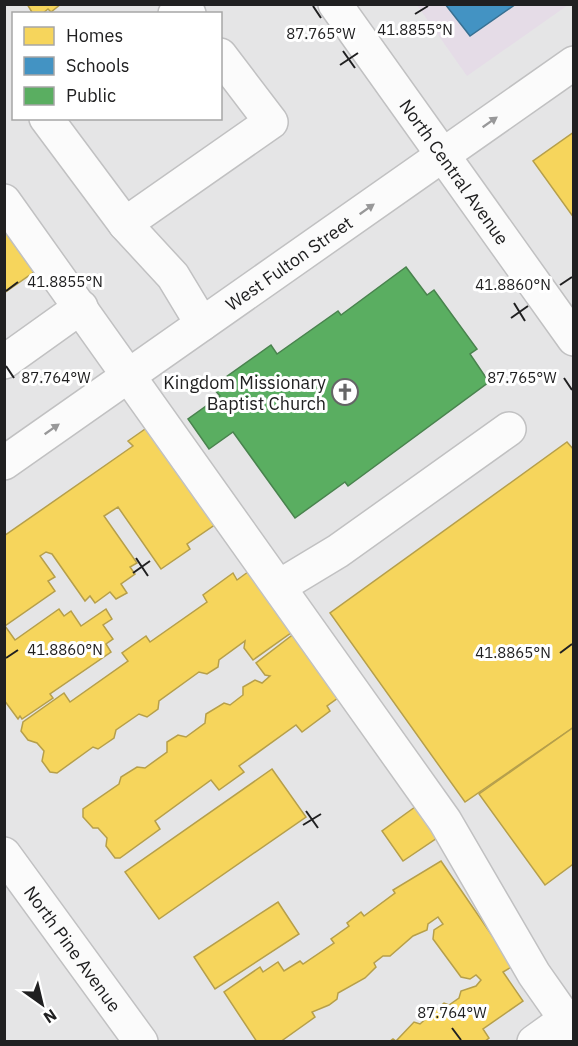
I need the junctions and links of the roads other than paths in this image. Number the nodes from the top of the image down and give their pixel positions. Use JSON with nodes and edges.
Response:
{"nodes":[{"id":1,"x":335,"y":4,"type":"edge"},
{"id":2,"x":222,"y":58,"type":"edge"},
{"id":3,"x":573,"y":63,"type":"edge"},
{"id":4,"x":47,"y":120,"type":"edge"},
{"id":5,"x":442,"y":155,"type":"junction"},
{"id":6,"x":4,"y":201,"type":"edge"},
{"id":7,"x":125,"y":224,"type":"junction"},
{"id":8,"x":81,"y":307,"type":"junction"},
{"id":9,"x":202,"y":324,"type":"junction"},
{"id":10,"x":573,"y":339,"type":"edge"},
{"id":11,"x":4,"y":362,"type":"edge"},
{"id":12,"x":130,"y":375,"type":"junction"},
{"id":13,"x":509,"y":429,"type":"dead end"},
{"id":14,"x":4,"y":463,"type":"edge"},
{"id":15,"x":280,"y":586,"type":"junction"},
{"id":16,"x":4,"y":854,"type":"edge"},
{"id":17,"x":570,"y":1025,"type":"edge"},
{"id":18,"x":141,"y":1041,"type":"edge"},
{"id":19,"x":534,"y":1041,"type":"edge"}],
"edges":[{"from":1,"to":5,"type":"street","name":"North Central Avenue"},
{"from":2,"to":7,"type":"street"},
{"from":5,"to":3,"type":"street","name":"West Fulton Street","one_way":true},
{"from":4,"to":7,"type":"street"},
{"from":9,"to":5,"type":"street","name":"West Fulton Street","one_way":true},
{"from":5,"to":10,"type":"street","name":"North Central Avenue"},
{"from":6,"to":8,"type":"street"},
{"from":7,"to":9,"type":"street"},
{"from":8,"to":11,"type":"street"},
{"from":8,"to":12,"type":"street"},
{"from":9,"to":12,"type":"street","name":"West Fulton Street"},
{"from":14,"to":12,"type":"street","name":"West Fulton Street","one_way":true},
{"from":12,"to":15,"type":"street"},
{"from":13,"to":15,"type":"street"},
{"from":15,"to":17,"type":"street"},
{"from":16,"to":18,"type":"street","name":"North Pine Avenue"},
{"from":17,"to":19,"type":"street"}]}
